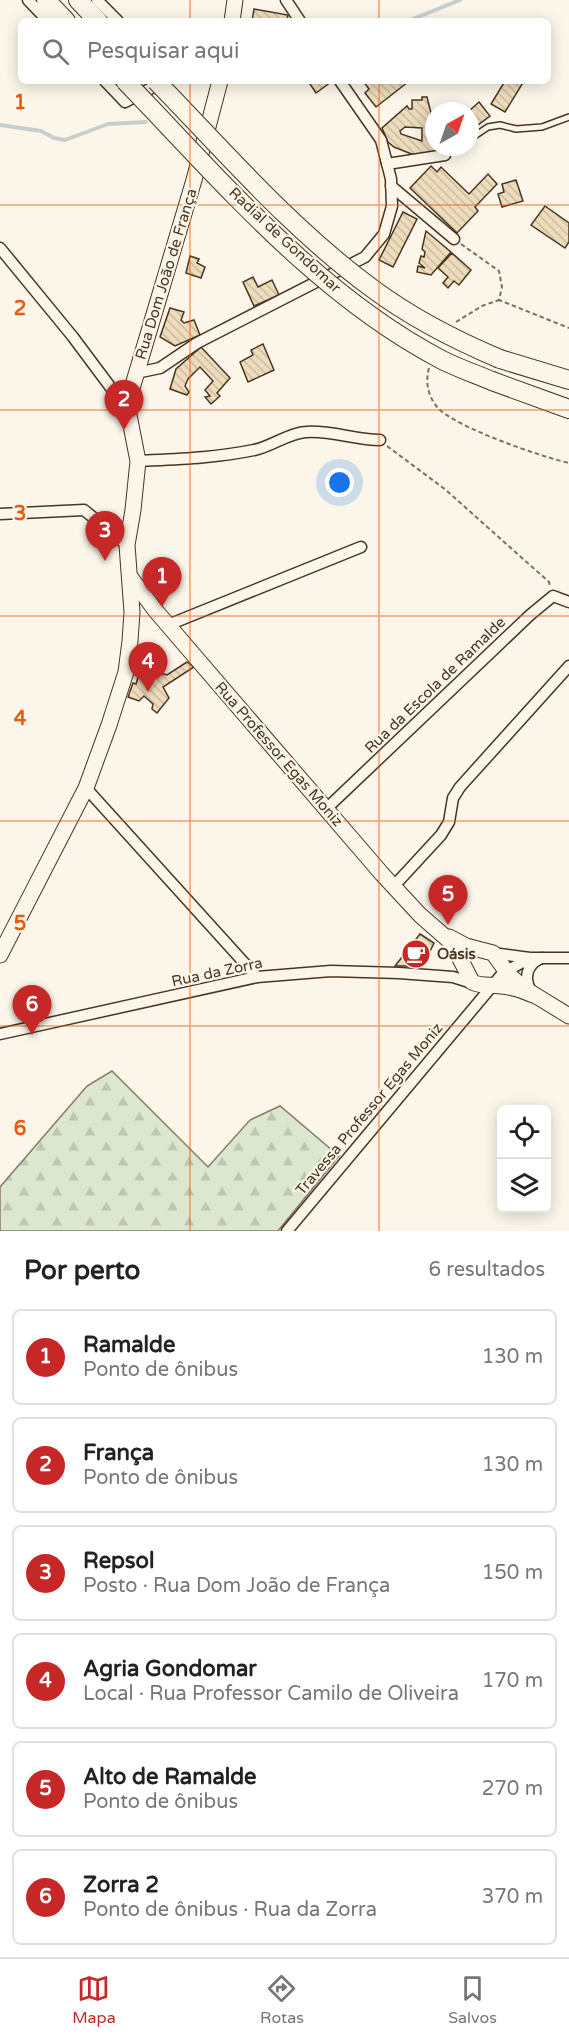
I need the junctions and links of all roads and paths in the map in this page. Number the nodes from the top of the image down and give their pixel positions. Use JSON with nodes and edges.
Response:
{"nodes":[{"id":1,"x":28,"y":0,"type":"edge"},
{"id":2,"x":46,"y":0,"type":"edge"},
{"id":3,"x":78,"y":0,"type":"edge"},
{"id":4,"x":98,"y":0,"type":"edge"},
{"id":5,"x":235,"y":0,"type":"edge"},
{"id":6,"x":286,"y":0,"type":"edge"},
{"id":7,"x":45,"y":18,"type":"edge"},
{"id":8,"x":63,"y":18,"type":"edge"},
{"id":9,"x":95,"y":18,"type":"edge"},
{"id":10,"x":115,"y":18,"type":"edge"},
{"id":11,"x":232,"y":18,"type":"edge"},
{"id":12,"x":298,"y":18,"type":"edge"},
{"id":13,"x":108,"y":84,"type":"edge"},
{"id":14,"x":128,"y":84,"type":"edge"},
{"id":15,"x":158,"y":84,"type":"edge"},
{"id":16,"x":159,"y":84,"type":"edge"},
{"id":17,"x":219,"y":84,"type":"edge"},
{"id":18,"x":342,"y":84,"type":"edge"},
{"id":19,"x":569,"y":117,"type":"edge"},
{"id":20,"x":479,"y":133,"type":"edge"},
{"id":21,"x":439,"y":156,"type":"edge"},
{"id":22,"x":387,"y":164,"type":"junction"},
{"id":23,"x":391,"y":186,"type":"junction"},
{"id":24,"x":454,"y":239,"type":"joint"},
{"id":25,"x":2,"y":252,"type":"edge"},
{"id":26,"x":499,"y":300,"type":"junction"},
{"id":27,"x":569,"y":328,"type":"edge"},
{"id":28,"x":450,"y":329,"type":"dead end"},
{"id":29,"x":431,"y":363,"type":"dead end"},
{"id":30,"x":136,"y":373,"type":"junction"},
{"id":31,"x":569,"y":380,"type":"edge"},
{"id":32,"x":127,"y":405,"type":"junction"},
{"id":33,"x":569,"y":409,"type":"edge"},
{"id":34,"x":380,"y":440,"type":"joint"},
{"id":35,"x":138,"y":461,"type":"junction"},
{"id":36,"x":569,"y":463,"type":"edge"},
{"id":37,"x":0,"y":514,"type":"edge"},
{"id":38,"x":127,"y":545,"type":"junction"},
{"id":39,"x":361,"y":547,"type":"dead end"},
{"id":40,"x":129,"y":576,"type":"junction"},
{"id":41,"x":553,"y":596,"type":"junction"},
{"id":42,"x":569,"y":602,"type":"edge"},
{"id":43,"x":168,"y":626,"type":"junction"},
{"id":44,"x":569,"y":666,"type":"edge"},
{"id":45,"x":86,"y":788,"type":"junction"},
{"id":46,"x":326,"y":809,"type":"junction"},
{"id":47,"x":393,"y":886,"type":"junction"},
{"id":48,"x":435,"y":927,"type":"junction"},
{"id":49,"x":487,"y":951,"type":"junction"},
{"id":50,"x":0,"y":955,"type":"edge"},
{"id":51,"x":542,"y":958,"type":"junction"},
{"id":52,"x":569,"y":958,"type":"edge"},
{"id":53,"x":257,"y":977,"type":"junction"},
{"id":54,"x":481,"y":983,"type":"junction"},
{"id":55,"x":533,"y":996,"type":"junction"},
{"id":56,"x":569,"y":1016,"type":"edge"},
{"id":57,"x":0,"y":1034,"type":"edge"},
{"id":58,"x":287,"y":1231,"type":"edge"}],
"edges":[{"from":1,"to":7,"type":"street"},
{"from":2,"to":8,"type":"highway"},
{"from":3,"to":9,"type":"highway"},
{"from":4,"to":10,"type":"street"},
{"from":5,"to":11,"type":"main road"},
{"from":6,"to":12,"type":"street"},
{"from":13,"to":15,"type":"street"},
{"from":14,"to":33,"type":"highway","name":"Radial de Gondomar","bridge":true},
{"from":16,"to":31,"type":"highway","name":"Radial de Gondomar","bridge":true},
{"from":17,"to":30,"type":"main road","name":"Rua Dom João de França"},
{"from":18,"to":22,"type":"street"},
{"from":19,"to":20,"type":"lane"},
{"from":21,"to":22,"type":"street"},
{"from":22,"to":23,"type":"street"},
{"from":23,"to":24,"type":"street"},
{"from":23,"to":30,"type":"street"},
{"from":24,"to":26,"type":"path"},
{"from":25,"to":32,"type":"street"},
{"from":26,"to":27,"type":"path"},
{"from":26,"to":28,"type":"path"},
{"from":29,"to":36,"type":"path"},
{"from":30,"to":32,"type":"main road","name":"Rua Dom João de França"},
{"from":32,"to":35,"type":"main road","name":"Rua Dom João de França"},
{"from":34,"to":35,"type":"street"},
{"from":34,"to":41,"type":"path"},
{"from":35,"to":38,"type":"main road","name":"Rua Dom João de França"},
{"from":37,"to":38,"type":"street"},
{"from":38,"to":40,"type":"main road","name":"Rua Dom João de França"},
{"from":39,"to":43,"type":"street"},
{"from":40,"to":43,"type":"main road","name":"Rua Professor Egas Moniz"},
{"from":40,"to":45,"type":"main road","name":"Rua Dom João de França"},
{"from":41,"to":42,"type":"street"},
{"from":41,"to":46,"type":"street","name":"Rua da Escola de Ramalde"},
{"from":43,"to":46,"type":"main road","name":"Rua Professor Egas Moniz"},
{"from":44,"to":47,"type":"street"},
{"from":45,"to":50,"type":"main road","name":"Rua Dom João de França"},
{"from":45,"to":53,"type":"street"},
{"from":46,"to":47,"type":"main road","name":"Rua Professor Egas Moniz"},
{"from":47,"to":48,"type":"main road","name":"Rua Professor Egas Moniz"},
{"from":48,"to":49,"type":"main road","name":"Rua Professor Egas Moniz"},
{"from":48,"to":54,"type":"main road","name":"Rua Professor Egas Moniz"},
{"from":49,"to":51,"type":"street"},
{"from":49,"to":54,"type":"main road","name":"Rua Professor Egas Moniz"},
{"from":49,"to":54,"type":"main road"},
{"from":51,"to":52,"type":"street"},
{"from":51,"to":54,"type":"street"},
{"from":51,"to":55,"type":"street"},
{"from":53,"to":54,"type":"street","name":"Rua da Zorra"},
{"from":53,"to":57,"type":"street","name":"Rua da Zorra"},
{"from":54,"to":55,"type":"main road","name":"Rua Professor Egas Moniz"},
{"from":54,"to":55,"type":"main road","name":"Rua Professor Egas Moniz"},
{"from":54,"to":58,"type":"street","name":"Travessa Professor Egas Moniz"},
{"from":55,"to":56,"type":"main road","name":"Rua Professor Egas Moniz"}]}
